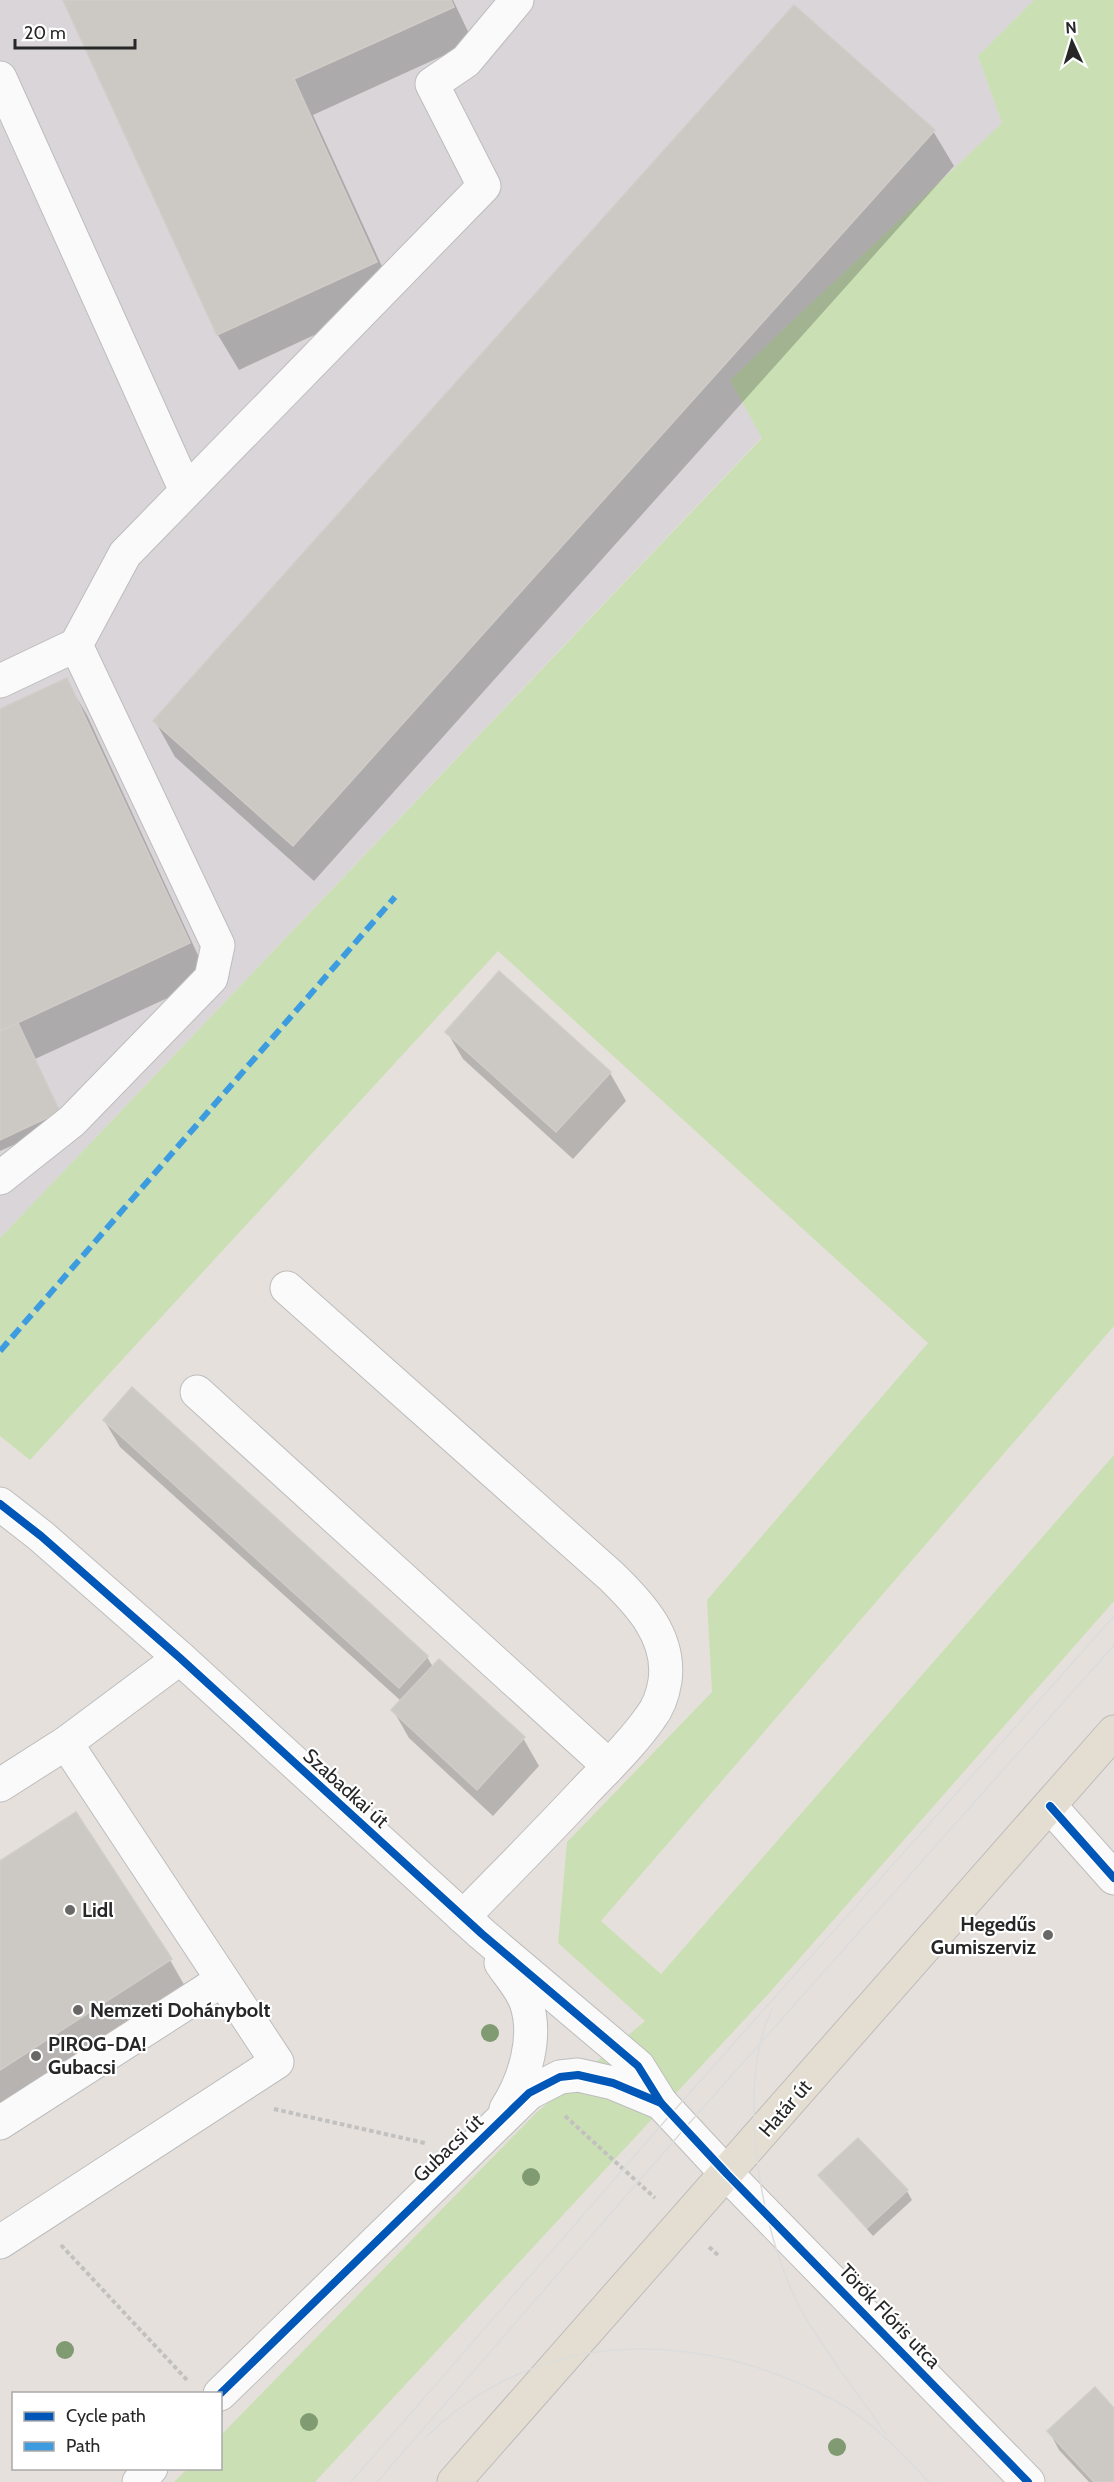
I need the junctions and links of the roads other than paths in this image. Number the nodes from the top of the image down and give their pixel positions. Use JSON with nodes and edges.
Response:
{"nodes":[{"id":1,"x":517,"y":0,"type":"edge"},
{"id":2,"x":0,"y":78,"type":"edge"},
{"id":3,"x":186,"y":491,"type":"junction"},
{"id":4,"x":76,"y":645,"type":"junction"},
{"id":5,"x":0,"y":681,"type":"edge"},
{"id":6,"x":0,"y":1178,"type":"edge"},
{"id":7,"x":287,"y":1288,"type":"dead end"},
{"id":8,"x":197,"y":1392,"type":"dead end"},
{"id":9,"x":0,"y":1504,"type":"edge"},
{"id":10,"x":180,"y":1658,"type":"junction"},
{"id":11,"x":1114,"y":1732,"type":"edge"},
{"id":12,"x":66,"y":1743,"type":"junction"},
{"id":13,"x":609,"y":1766,"type":"junction"},
{"id":14,"x":0,"y":1785,"type":"edge"},
{"id":15,"x":1050,"y":1806,"type":"junction"},
{"id":16,"x":1114,"y":1878,"type":"edge"},
{"id":17,"x":472,"y":1925,"type":"junction"},
{"id":18,"x":222,"y":1980,"type":"junction"},
{"id":19,"x":661,"y":2103,"type":"junction"},
{"id":20,"x":0,"y":2123,"type":"edge"},
{"id":21,"x":497,"y":2123,"type":"junction"},
{"id":22,"x":727,"y":2174,"type":"junction"},
{"id":23,"x":0,"y":2242,"type":"edge"},
{"id":24,"x":206,"y":2389,"type":"edge"},
{"id":25,"x":150,"y":2470,"type":"edge"},
{"id":26,"x":139,"y":2482,"type":"edge"},
{"id":27,"x":454,"y":2482,"type":"edge"},
{"id":28,"x":1028,"y":2482,"type":"edge"}],
"edges":[{"from":1,"to":3,"type":"street"},
{"from":2,"to":3,"type":"street"},
{"from":3,"to":4,"type":"street"},
{"from":4,"to":5,"type":"street"},
{"from":4,"to":6,"type":"street"},
{"from":7,"to":13,"type":"street"},
{"from":8,"to":13,"type":"street"},
{"from":9,"to":10,"type":"street","name":"Szabadkai út"},
{"from":10,"to":12,"type":"street"},
{"from":10,"to":17,"type":"street","name":"Szabadkai út"},
{"from":11,"to":15,"type":"main road","name":"Határ út"},
{"from":12,"to":14,"type":"street"},
{"from":12,"to":18,"type":"street"},
{"from":13,"to":17,"type":"street"},
{"from":15,"to":16,"type":"street"},
{"from":15,"to":22,"type":"main road","name":"Határ út"},
{"from":17,"to":19,"type":"street","name":"Szabadkai út"},
{"from":17,"to":21,"type":"street","name":"Szabadkai út"},
{"from":18,"to":20,"type":"street"},
{"from":18,"to":23,"type":"street"},
{"from":19,"to":21,"type":"street","name":"Gubacsi út"},
{"from":19,"to":22,"type":"street","name":"Gubacsi út"},
{"from":21,"to":24,"type":"street","name":"Gubacsi út"},
{"from":22,"to":27,"type":"main road","name":"Határ út"},
{"from":22,"to":28,"type":"street","name":"Török Flóris utca"},
{"from":25,"to":26,"type":"street"}]}
